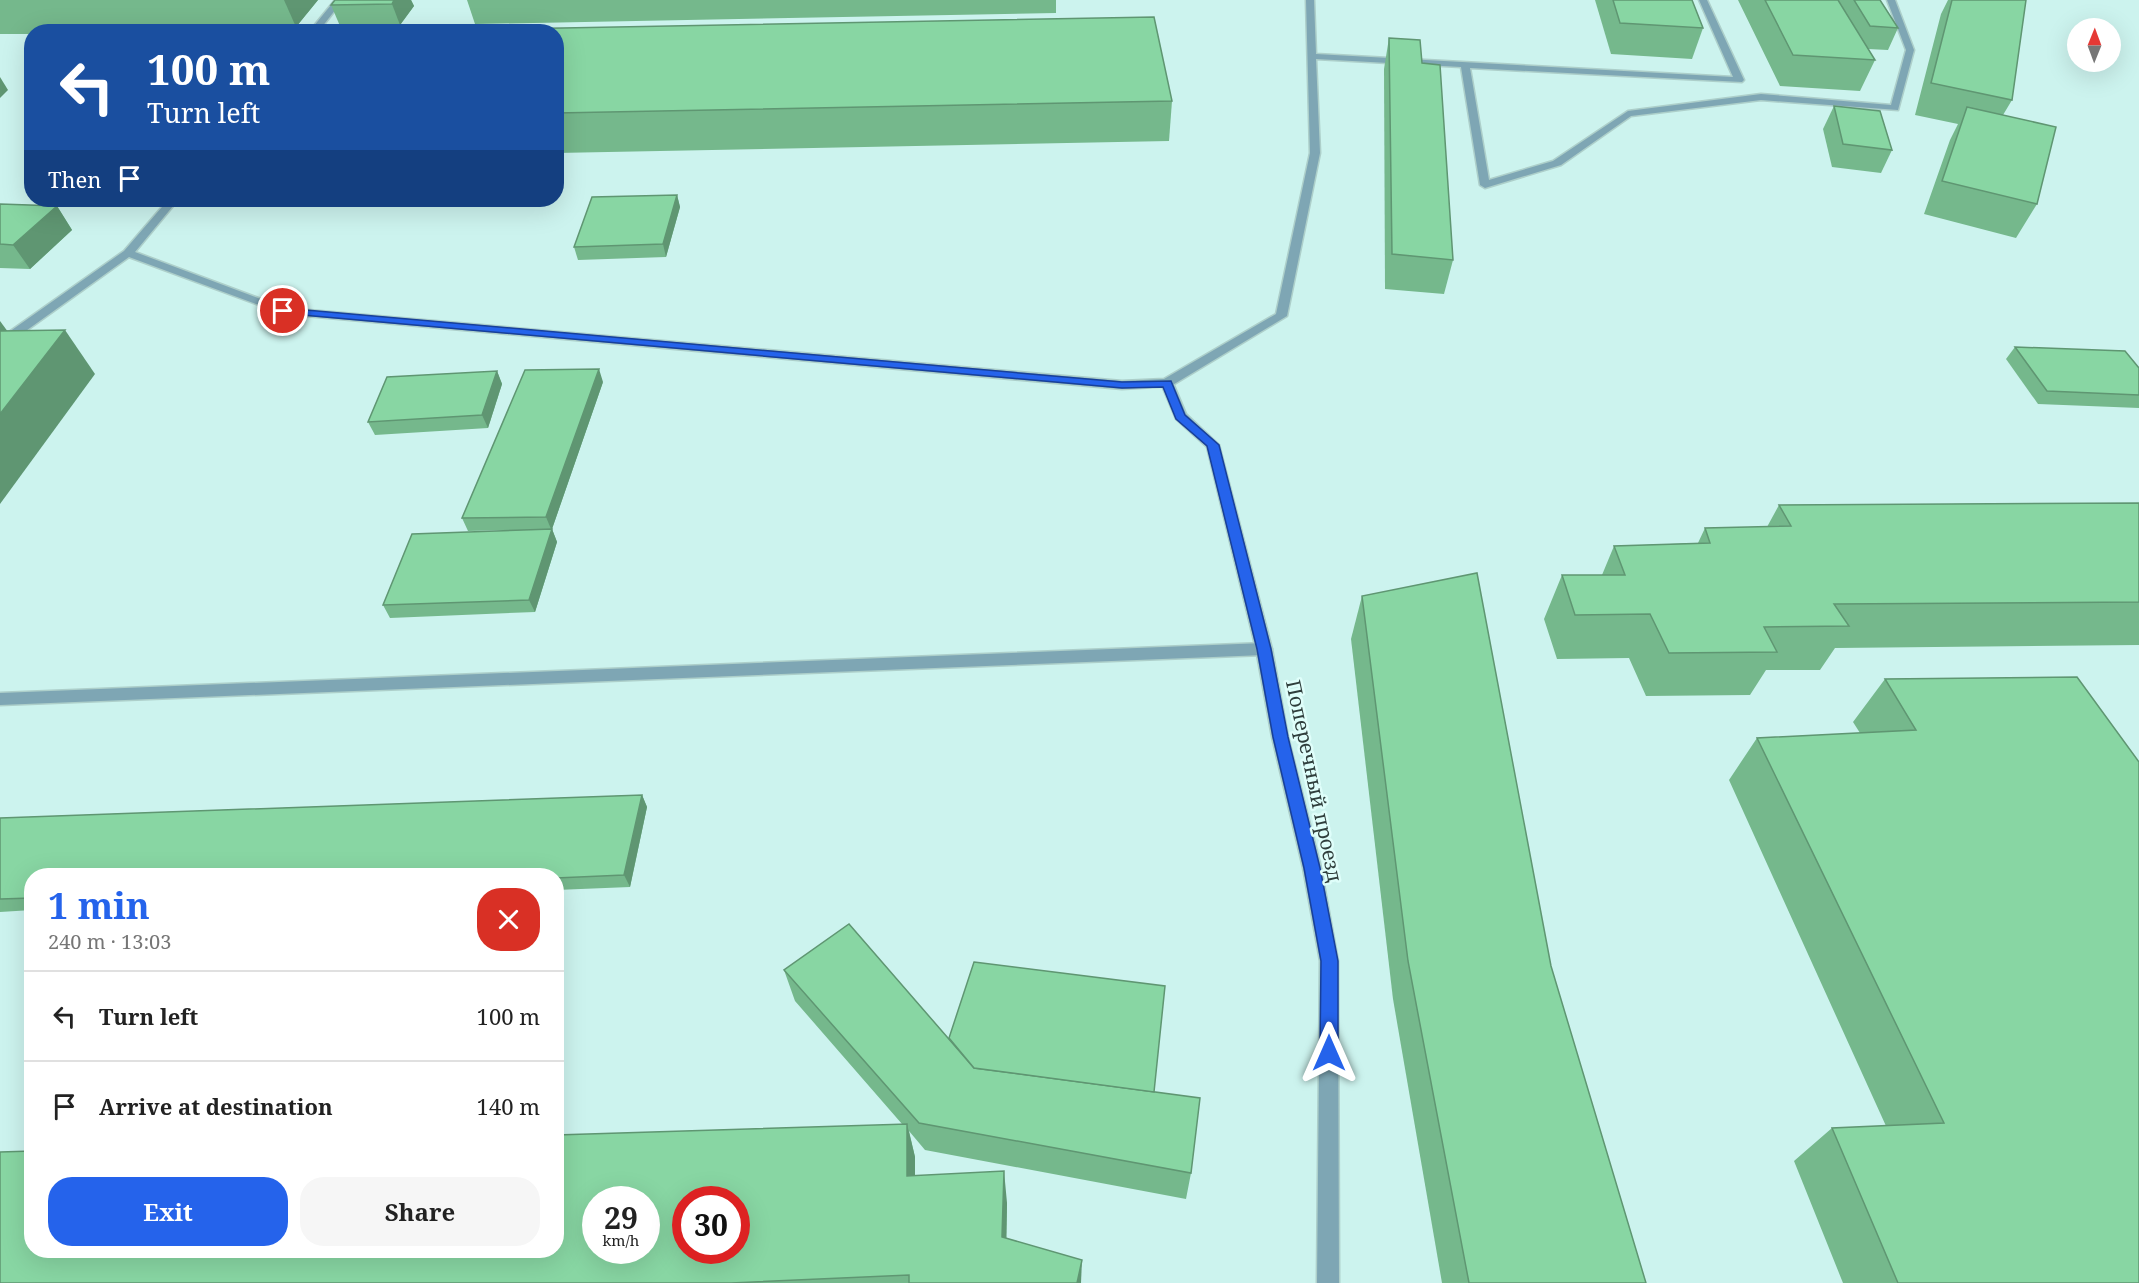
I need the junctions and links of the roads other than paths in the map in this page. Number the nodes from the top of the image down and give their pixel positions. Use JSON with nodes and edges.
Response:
{"nodes":[{"id":1,"x":339,"y":0,"type":"edge"},
{"id":2,"x":1310,"y":0,"type":"edge"},
{"id":3,"x":1703,"y":0,"type":"edge"},
{"id":4,"x":1891,"y":0,"type":"edge"},
{"id":5,"x":320,"y":24,"type":"edge"},
{"id":6,"x":1312,"y":56,"type":"junction"},
{"id":7,"x":1465,"y":64,"type":"junction"},
{"id":8,"x":1739,"y":80,"type":"junction"},
{"id":9,"x":1761,"y":97,"type":"junction"},
{"id":10,"x":166,"y":207,"type":"edge"},
{"id":11,"x":128,"y":253,"type":"junction"},
{"id":12,"x":0,"y":336,"type":"edge"},
{"id":13,"x":1167,"y":383,"type":"junction"},
{"id":14,"x":1264,"y":649,"type":"junction"},
{"id":15,"x":0,"y":699,"type":"edge"},
{"id":16,"x":1328,"y":1283,"type":"edge"}],
"edges":[{"from":1,"to":5,"type":"street"},
{"from":2,"to":6,"type":"street"},
{"from":3,"to":8,"type":"street"},
{"from":4,"to":9,"type":"street"},
{"from":6,"to":7,"type":"street"},
{"from":6,"to":13,"type":"street"},
{"from":7,"to":8,"type":"street"},
{"from":7,"to":9,"type":"street"},
{"from":8,"to":9,"type":"street"},
{"from":10,"to":11,"type":"street"},
{"from":11,"to":12,"type":"street"},
{"from":11,"to":13,"type":"street"},
{"from":13,"to":14,"type":"street","name":"Поперечный проезд"},
{"from":14,"to":15,"type":"street"},
{"from":14,"to":16,"type":"street","name":"Поперечный проезд"}]}
